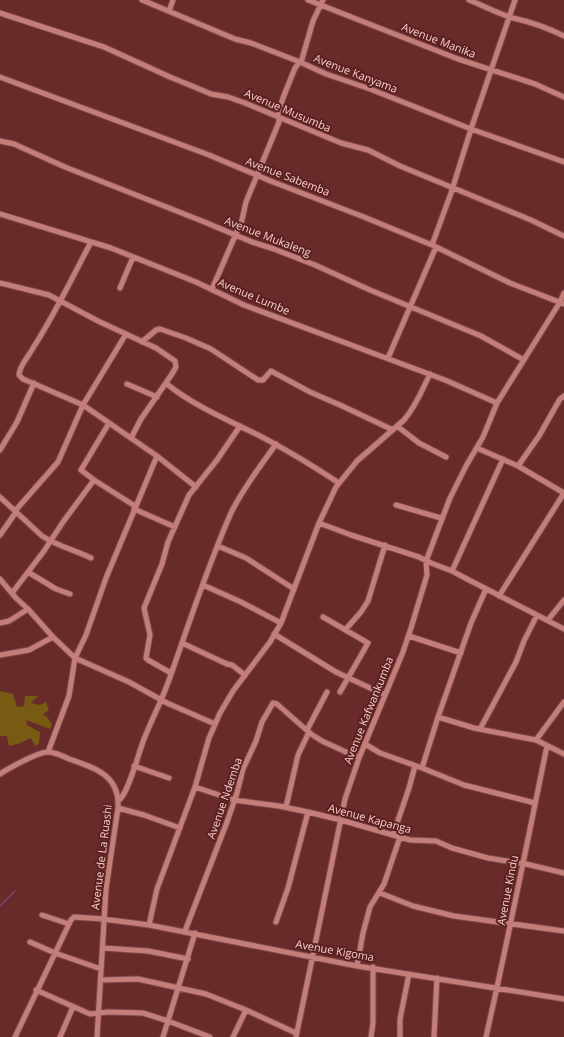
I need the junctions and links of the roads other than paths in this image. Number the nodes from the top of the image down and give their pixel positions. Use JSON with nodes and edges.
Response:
{"nodes":[{"id":1,"x":142,"y":0,"type":"edge"},
{"id":2,"x":173,"y":0,"type":"edge"},
{"id":3,"x":308,"y":0,"type":"edge"},
{"id":4,"x":470,"y":0,"type":"edge"},
{"id":5,"x":515,"y":0,"type":"edge"},
{"id":6,"x":322,"y":2,"type":"edge"},
{"id":7,"x":169,"y":11,"type":"junction"},
{"id":8,"x":0,"y":13,"type":"edge"},
{"id":9,"x":510,"y":17,"type":"junction"},
{"id":10,"x":564,"y":36,"type":"edge"},
{"id":11,"x":300,"y":62,"type":"junction"},
{"id":12,"x":492,"y":70,"type":"junction"},
{"id":13,"x":0,"y":77,"type":"edge"},
{"id":14,"x":564,"y":97,"type":"edge"},
{"id":15,"x":279,"y":117,"type":"junction"},
{"id":16,"x":471,"y":129,"type":"junction"},
{"id":17,"x":0,"y":141,"type":"edge"},
{"id":18,"x":564,"y":162,"type":"edge"},
{"id":19,"x":258,"y":176,"type":"junction"},
{"id":20,"x":452,"y":188,"type":"junction"},
{"id":21,"x":0,"y":214,"type":"edge"},
{"id":22,"x":235,"y":235,"type":"junction"},
{"id":23,"x":564,"y":236,"type":"edge"},
{"id":24,"x":91,"y":242,"type":"junction"},
{"id":25,"x":434,"y":246,"type":"junction"},
{"id":26,"x":133,"y":257,"type":"junction"},
{"id":27,"x":0,"y":283,"type":"edge"},
{"id":28,"x":120,"y":288,"type":"dead end"},
{"id":29,"x":212,"y":289,"type":"junction"},
{"id":30,"x":564,"y":293,"type":"edge"},
{"id":31,"x":60,"y":300,"type":"junction"},
{"id":32,"x":562,"y":303,"type":"edge"},
{"id":33,"x":410,"y":307,"type":"junction"},
{"id":34,"x":126,"y":334,"type":"junction"},
{"id":35,"x":142,"y":342,"type":"junction"},
{"id":36,"x":388,"y":358,"type":"junction"},
{"id":37,"x":524,"y":360,"type":"junction"},
{"id":38,"x":430,"y":374,"type":"junction"},
{"id":39,"x":34,"y":383,"type":"junction"},
{"id":40,"x":127,"y":384,"type":"dead end"},
{"id":41,"x":167,"y":384,"type":"junction"},
{"id":42,"x":564,"y":396,"type":"edge"},
{"id":43,"x":157,"y":397,"type":"junction"},
{"id":44,"x":497,"y":403,"type":"junction"},
{"id":45,"x":83,"y":405,"type":"junction"},
{"id":46,"x":109,"y":423,"type":"junction"},
{"id":47,"x":240,"y":426,"type":"junction"},
{"id":48,"x":395,"y":428,"type":"junction"},
{"id":49,"x":131,"y":438,"type":"junction"},
{"id":50,"x":276,"y":444,"type":"junction"},
{"id":51,"x":477,"y":448,"type":"junction"},
{"id":52,"x":0,"y":450,"type":"edge"},
{"id":53,"x":157,"y":456,"type":"junction"},
{"id":54,"x":446,"y":457,"type":"dead end"},
{"id":55,"x":503,"y":459,"type":"junction"},
{"id":56,"x":518,"y":466,"type":"junction"},
{"id":57,"x":94,"y":480,"type":"junction"},
{"id":58,"x":338,"y":483,"type":"junction"},
{"id":59,"x":196,"y":487,"type":"junction"},
{"id":60,"x":564,"y":493,"type":"edge"},
{"id":61,"x":0,"y":497,"type":"edge"},
{"id":62,"x":396,"y":505,"type":"dead end"},
{"id":63,"x":135,"y":508,"type":"junction"},
{"id":64,"x":16,"y":511,"type":"junction"},
{"id":65,"x":441,"y":518,"type":"junction"},
{"id":66,"x":319,"y":523,"type":"junction"},
{"id":67,"x":175,"y":527,"type":"junction"},
{"id":68,"x":0,"y":534,"type":"edge"},
{"id":69,"x":50,"y":542,"type":"junction"},
{"id":70,"x":386,"y":545,"type":"junction"},
{"id":71,"x":218,"y":546,"type":"junction"},
{"id":72,"x":91,"y":558,"type":"dead end"},
{"id":73,"x":426,"y":561,"type":"junction"},
{"id":74,"x":452,"y":571,"type":"junction"},
{"id":75,"x":28,"y":572,"type":"junction"},
{"id":76,"x":0,"y":580,"type":"edge"},
{"id":77,"x":203,"y":585,"type":"junction"},
{"id":78,"x":294,"y":589,"type":"junction"},
{"id":79,"x":486,"y":589,"type":"junction"},
{"id":80,"x":12,"y":593,"type":"junction"},
{"id":81,"x":70,"y":594,"type":"dead end"},
{"id":82,"x":499,"y":596,"type":"junction"},
{"id":83,"x":564,"y":600,"type":"edge"},
{"id":84,"x":28,"y":609,"type":"junction"},
{"id":85,"x":537,"y":615,"type":"junction"},
{"id":86,"x":323,"y":617,"type":"dead end"},
{"id":87,"x":548,"y":620,"type":"junction"},
{"id":88,"x":0,"y":623,"type":"edge"},
{"id":89,"x":281,"y":623,"type":"junction"},
{"id":90,"x":564,"y":629,"type":"edge"},
{"id":91,"x":345,"y":630,"type":"junction"},
{"id":92,"x":274,"y":634,"type":"junction"},
{"id":93,"x":408,"y":636,"type":"junction"},
{"id":94,"x":53,"y":637,"type":"junction"},
{"id":95,"x":182,"y":643,"type":"junction"},
{"id":96,"x":461,"y":652,"type":"junction"},
{"id":97,"x":0,"y":655,"type":"edge"},
{"id":98,"x":75,"y":658,"type":"junction"},
{"id":99,"x":171,"y":673,"type":"junction"},
{"id":100,"x":245,"y":675,"type":"junction"},
{"id":101,"x":347,"y":678,"type":"junction"},
{"id":102,"x":327,"y":692,"type":"dead end"},
{"id":103,"x":340,"y":692,"type":"dead end"},
{"id":104,"x":385,"y":695,"type":"junction"},
{"id":105,"x":161,"y":700,"type":"junction"},
{"id":106,"x":564,"y":702,"type":"edge"},
{"id":107,"x":438,"y":717,"type":"junction"},
{"id":108,"x":215,"y":724,"type":"junction"},
{"id":109,"x":480,"y":729,"type":"junction"},
{"id":110,"x":308,"y":731,"type":"junction"},
{"id":111,"x":536,"y":740,"type":"junction"},
{"id":112,"x":365,"y":744,"type":"junction"},
{"id":113,"x":547,"y":746,"type":"junction"},
{"id":114,"x":48,"y":752,"type":"junction"},
{"id":115,"x":564,"y":754,"type":"edge"},
{"id":116,"x":359,"y":758,"type":"junction"},
{"id":117,"x":134,"y":766,"type":"junction"},
{"id":118,"x":415,"y":766,"type":"junction"},
{"id":119,"x":422,"y":768,"type":"junction"},
{"id":120,"x":0,"y":774,"type":"edge"},
{"id":121,"x":169,"y":778,"type":"dead end"},
{"id":122,"x":195,"y":787,"type":"junction"},
{"id":123,"x":119,"y":800,"type":"junction"},
{"id":124,"x":234,"y":800,"type":"junction"},
{"id":125,"x":535,"y":803,"type":"junction"},
{"id":126,"x":286,"y":807,"type":"junction"},
{"id":127,"x":118,"y":808,"type":"junction"},
{"id":128,"x":308,"y":812,"type":"junction"},
{"id":129,"x":341,"y":820,"type":"junction"},
{"id":130,"x":180,"y":828,"type":"junction"},
{"id":131,"x":394,"y":835,"type":"junction"},
{"id":132,"x":400,"y":837,"type":"junction"},
{"id":133,"x":522,"y":863,"type":"junction"},
{"id":134,"x":564,"y":873,"type":"edge"},
{"id":135,"x":380,"y":893,"type":"junction"},
{"id":136,"x":42,"y":915,"type":"dead end"},
{"id":137,"x":103,"y":919,"type":"junction"},
{"id":138,"x":276,"y":922,"type":"dead end"},
{"id":139,"x":511,"y":923,"type":"junction"},
{"id":140,"x":69,"y":924,"type":"junction"},
{"id":141,"x":150,"y":925,"type":"junction"},
{"id":142,"x":185,"y":931,"type":"junction"},
{"id":143,"x":564,"y":931,"type":"edge"},
{"id":144,"x":195,"y":933,"type":"junction"},
{"id":145,"x":30,"y":942,"type":"dead end"},
{"id":146,"x":103,"y":948,"type":"junction"},
{"id":147,"x":54,"y":952,"type":"junction"},
{"id":148,"x":312,"y":957,"type":"junction"},
{"id":149,"x":188,"y":959,"type":"junction"},
{"id":150,"x":358,"y":966,"type":"junction"},
{"id":151,"x":373,"y":967,"type":"junction"},
{"id":152,"x":101,"y":969,"type":"junction"},
{"id":153,"x":409,"y":974,"type":"junction"},
{"id":154,"x":437,"y":978,"type":"junction"},
{"id":155,"x":101,"y":980,"type":"junction"},
{"id":156,"x":498,"y":988,"type":"junction"},
{"id":157,"x":179,"y":989,"type":"junction"},
{"id":158,"x":36,"y":990,"type":"junction"},
{"id":159,"x":564,"y":999,"type":"edge"},
{"id":160,"x":73,"y":1007,"type":"junction"},
{"id":161,"x":246,"y":1010,"type":"junction"},
{"id":162,"x":98,"y":1014,"type":"junction"},
{"id":163,"x":168,"y":1021,"type":"junction"},
{"id":164,"x":296,"y":1035,"type":"edge"},
{"id":165,"x":15,"y":1037,"type":"edge"},
{"id":166,"x":60,"y":1037,"type":"edge"},
{"id":167,"x":97,"y":1037,"type":"edge"},
{"id":168,"x":163,"y":1037,"type":"edge"},
{"id":169,"x":210,"y":1037,"type":"edge"},
{"id":170,"x":233,"y":1037,"type":"edge"},
{"id":171,"x":371,"y":1037,"type":"edge"},
{"id":172,"x":400,"y":1037,"type":"edge"},
{"id":173,"x":434,"y":1037,"type":"edge"},
{"id":174,"x":486,"y":1037,"type":"edge"}],
"edges":[{"from":1,"to":7,"type":"street","name":"Avenue Kanyama"},
{"from":2,"to":7,"type":"street"},
{"from":3,"to":6,"type":"street","name":"Avenue Manika"},
{"from":4,"to":9,"type":"street"},
{"from":5,"to":9,"type":"street"},
{"from":6,"to":11,"type":"street"},
{"from":6,"to":12,"type":"street","name":"Avenue Manika"},
{"from":7,"to":11,"type":"street","name":"Avenue Kanyama"},
{"from":8,"to":15,"type":"street","name":"Avenue Musumba"},
{"from":9,"to":10,"type":"street"},
{"from":9,"to":12,"type":"street"},
{"from":11,"to":15,"type":"street"},
{"from":11,"to":16,"type":"street","name":"Avenue Kanyama"},
{"from":12,"to":14,"type":"street","name":"Avenue Manika"},
{"from":12,"to":16,"type":"street"},
{"from":13,"to":19,"type":"street","name":"Avenue Sabemba"},
{"from":15,"to":19,"type":"street"},
{"from":15,"to":20,"type":"street","name":"Avenue Musumba"},
{"from":16,"to":18,"type":"street","name":"Avenue Kanyama"},
{"from":16,"to":20,"type":"street"},
{"from":17,"to":22,"type":"street","name":"Avenue Mukaleng"},
{"from":19,"to":22,"type":"street"},
{"from":19,"to":25,"type":"street","name":"Avenue Sabemba"},
{"from":20,"to":23,"type":"street","name":"Avenue Musumba"},
{"from":20,"to":25,"type":"street"},
{"from":21,"to":24,"type":"street","name":"Avenue Lumbe"},
{"from":22,"to":29,"type":"street"},
{"from":22,"to":33,"type":"street","name":"Avenue Mukaleng"},
{"from":24,"to":26,"type":"street","name":"Avenue Lumbe"},
{"from":24,"to":31,"type":"street"},
{"from":25,"to":32,"type":"street","name":"Avenue Sabemba"},
{"from":25,"to":33,"type":"street"},
{"from":26,"to":28,"type":"street"},
{"from":26,"to":29,"type":"street","name":"Avenue Lumbe"},
{"from":27,"to":31,"type":"street"},
{"from":29,"to":36,"type":"street","name":"Avenue Lumbe"},
{"from":30,"to":32,"type":"street","name":"Avenue Kafwankumba"},
{"from":31,"to":34,"type":"street"},
{"from":31,"to":39,"type":"street"},
{"from":32,"to":37,"type":"street","name":"Avenue Kafwankumba"},
{"from":33,"to":36,"type":"street"},
{"from":33,"to":37,"type":"street","name":"Avenue Mukaleng"},
{"from":34,"to":35,"type":"street"},
{"from":34,"to":45,"type":"street"},
{"from":35,"to":41,"type":"street"},
{"from":35,"to":48,"type":"street"},
{"from":36,"to":38,"type":"street","name":"Avenue Lumbe"},
{"from":37,"to":44,"type":"street","name":"Avenue Kafwankumba"},
{"from":38,"to":44,"type":"street","name":"Avenue Lumbe"},
{"from":38,"to":48,"type":"street"},
{"from":39,"to":45,"type":"street"},
{"from":39,"to":52,"type":"street"},
{"from":40,"to":43,"type":"street"},
{"from":41,"to":43,"type":"street"},
{"from":41,"to":47,"type":"street"},
{"from":42,"to":56,"type":"street"},
{"from":43,"to":49,"type":"street"},
{"from":44,"to":51,"type":"street","name":"Avenue Kafwankumba"},
{"from":45,"to":46,"type":"street"},
{"from":45,"to":64,"type":"street"},
{"from":46,"to":49,"type":"street"},
{"from":46,"to":57,"type":"street"},
{"from":47,"to":50,"type":"street"},
{"from":47,"to":59,"type":"street"},
{"from":48,"to":54,"type":"street"},
{"from":48,"to":58,"type":"street"},
{"from":49,"to":53,"type":"street"},
{"from":50,"to":58,"type":"street"},
{"from":50,"to":71,"type":"street"},
{"from":51,"to":55,"type":"street"},
{"from":51,"to":65,"type":"street","name":"Avenue Kafwankumba"},
{"from":53,"to":59,"type":"street"},
{"from":53,"to":63,"type":"street"},
{"from":55,"to":56,"type":"street"},
{"from":55,"to":74,"type":"street"},
{"from":56,"to":60,"type":"street"},
{"from":57,"to":63,"type":"street"},
{"from":57,"to":69,"type":"street"},
{"from":58,"to":66,"type":"street"},
{"from":59,"to":67,"type":"street"},
{"from":60,"to":82,"type":"street"},
{"from":61,"to":64,"type":"street"},
{"from":62,"to":65,"type":"street"},
{"from":63,"to":67,"type":"street"},
{"from":63,"to":98,"type":"street"},
{"from":64,"to":68,"type":"street"},
{"from":64,"to":69,"type":"street"},
{"from":65,"to":73,"type":"street","name":"Avenue Kafwankumba"},
{"from":66,"to":70,"type":"street"},
{"from":66,"to":78,"type":"street"},
{"from":67,"to":99,"type":"street"},
{"from":69,"to":72,"type":"street"},
{"from":69,"to":75,"type":"street"},
{"from":70,"to":73,"type":"street"},
{"from":70,"to":91,"type":"street"},
{"from":71,"to":77,"type":"street"},
{"from":71,"to":78,"type":"street"},
{"from":73,"to":74,"type":"street"},
{"from":73,"to":93,"type":"street","name":"Avenue Kafwankumba"},
{"from":74,"to":79,"type":"street"},
{"from":75,"to":80,"type":"street"},
{"from":75,"to":81,"type":"street"},
{"from":76,"to":80,"type":"street"},
{"from":77,"to":89,"type":"street"},
{"from":77,"to":95,"type":"street"},
{"from":78,"to":89,"type":"street"},
{"from":79,"to":82,"type":"street"},
{"from":79,"to":96,"type":"street"},
{"from":80,"to":84,"type":"street"},
{"from":82,"to":85,"type":"street"},
{"from":83,"to":87,"type":"street"},
{"from":84,"to":88,"type":"street"},
{"from":84,"to":94,"type":"street"},
{"from":85,"to":87,"type":"street"},
{"from":85,"to":109,"type":"street"},
{"from":86,"to":91,"type":"street"},
{"from":87,"to":90,"type":"street"},
{"from":89,"to":92,"type":"street"},
{"from":91,"to":101,"type":"street"},
{"from":92,"to":100,"type":"street"},
{"from":92,"to":101,"type":"street"},
{"from":93,"to":96,"type":"street"},
{"from":93,"to":104,"type":"street","name":"Avenue Kafwankumba"},
{"from":94,"to":97,"type":"street"},
{"from":94,"to":98,"type":"street"},
{"from":95,"to":99,"type":"street"},
{"from":95,"to":100,"type":"street"},
{"from":96,"to":107,"type":"street"},
{"from":98,"to":105,"type":"street"},
{"from":98,"to":114,"type":"street"},
{"from":99,"to":105,"type":"street"},
{"from":100,"to":108,"type":"street"},
{"from":101,"to":103,"type":"street"},
{"from":101,"to":104,"type":"street"},
{"from":102,"to":110,"type":"street"},
{"from":104,"to":112,"type":"street","name":"Avenue Kafwankumba"},
{"from":105,"to":108,"type":"street"},
{"from":105,"to":117,"type":"street"},
{"from":106,"to":111,"type":"street"},
{"from":107,"to":109,"type":"street"},
{"from":107,"to":119,"type":"street"},
{"from":108,"to":122,"type":"street"},
{"from":109,"to":111,"type":"street"},
{"from":110,"to":116,"type":"street","name":"Avenue Ndemba"},
{"from":110,"to":124,"type":"street","name":"Avenue Ndemba"},
{"from":110,"to":126,"type":"street"},
{"from":111,"to":113,"type":"street"},
{"from":112,"to":116,"type":"street","name":"Avenue Kafwankumba"},
{"from":112,"to":118,"type":"street"},
{"from":113,"to":115,"type":"street"},
{"from":113,"to":125,"type":"street","name":"Avenue Kindu"},
{"from":114,"to":120,"type":"street"},
{"from":114,"to":123,"type":"street","name":"Avenue de La Ruashi"},
{"from":116,"to":129,"type":"street","name":"Avenue Kafwankumba"},
{"from":117,"to":121,"type":"street"},
{"from":117,"to":123,"type":"street"},
{"from":118,"to":119,"type":"street"},
{"from":118,"to":131,"type":"street"},
{"from":119,"to":125,"type":"street"},
{"from":122,"to":124,"type":"street","name":"Avenue Kapanga"},
{"from":122,"to":130,"type":"street"},
{"from":123,"to":127,"type":"street","name":"Avenue de La Ruashi"},
{"from":124,"to":126,"type":"street","name":"Avenue Kapanga"},
{"from":124,"to":142,"type":"street","name":"Avenue Ndemba"},
{"from":125,"to":133,"type":"street","name":"Avenue Kindu"},
{"from":126,"to":128,"type":"street","name":"Avenue Kapanga"},
{"from":127,"to":130,"type":"street"},
{"from":127,"to":137,"type":"street","name":"Avenue de La Ruashi"},
{"from":128,"to":129,"type":"street","name":"Avenue Kapanga"},
{"from":128,"to":138,"type":"street"},
{"from":129,"to":131,"type":"street","name":"Avenue Kapanga"},
{"from":129,"to":148,"type":"street","name":"Avenue Kafwankumba"},
{"from":130,"to":141,"type":"street"},
{"from":131,"to":132,"type":"street","name":"Avenue Kapanga"},
{"from":132,"to":133,"type":"street","name":"Avenue Kapanga"},
{"from":132,"to":135,"type":"street"},
{"from":133,"to":134,"type":"street","name":"Avenue Kapanga"},
{"from":133,"to":139,"type":"street","name":"Avenue Kindu"},
{"from":135,"to":139,"type":"street"},
{"from":135,"to":150,"type":"street"},
{"from":136,"to":140,"type":"street"},
{"from":137,"to":140,"type":"street","name":"Avenue Kigoma"},
{"from":137,"to":141,"type":"street","name":"Avenue Kigoma"},
{"from":137,"to":146,"type":"street","name":"Avenue de La Ruashi"},
{"from":139,"to":143,"type":"street"},
{"from":139,"to":156,"type":"street","name":"Avenue Kindu"},
{"from":140,"to":147,"type":"street"},
{"from":141,"to":142,"type":"street","name":"Avenue Kigoma"},
{"from":142,"to":144,"type":"street","name":"Avenue Kigoma"},
{"from":144,"to":148,"type":"street","name":"Avenue Kigoma"},
{"from":144,"to":149,"type":"street"},
{"from":145,"to":147,"type":"street"},
{"from":146,"to":149,"type":"street"},
{"from":146,"to":152,"type":"street","name":"Avenue de La Ruashi"},
{"from":147,"to":152,"type":"street"},
{"from":147,"to":158,"type":"street"},
{"from":148,"to":150,"type":"street","name":"Avenue Kigoma"},
{"from":148,"to":164,"type":"street","name":"Avenue Kafwankumba"},
{"from":149,"to":157,"type":"street"},
{"from":150,"to":151,"type":"street","name":"Avenue Kigoma"},
{"from":151,"to":153,"type":"street","name":"Avenue Kigoma"},
{"from":151,"to":171,"type":"street"},
{"from":152,"to":155,"type":"street","name":"Avenue de La Ruashi"},
{"from":153,"to":154,"type":"street","name":"Avenue Kigoma"},
{"from":153,"to":172,"type":"street"},
{"from":154,"to":156,"type":"street","name":"Avenue Kigoma"},
{"from":154,"to":173,"type":"street"},
{"from":155,"to":157,"type":"street"},
{"from":155,"to":162,"type":"street","name":"Avenue de La Ruashi"},
{"from":156,"to":159,"type":"street","name":"Avenue Kigoma"},
{"from":156,"to":174,"type":"street","name":"Avenue Kindu"},
{"from":157,"to":161,"type":"street"},
{"from":157,"to":163,"type":"street"},
{"from":158,"to":160,"type":"street"},
{"from":158,"to":165,"type":"street"},
{"from":160,"to":162,"type":"street"},
{"from":160,"to":166,"type":"street"},
{"from":161,"to":164,"type":"street"},
{"from":161,"to":170,"type":"street"},
{"from":162,"to":163,"type":"street"},
{"from":162,"to":167,"type":"street","name":"Avenue de La Ruashi"},
{"from":163,"to":168,"type":"street"},
{"from":163,"to":169,"type":"street"}]}
